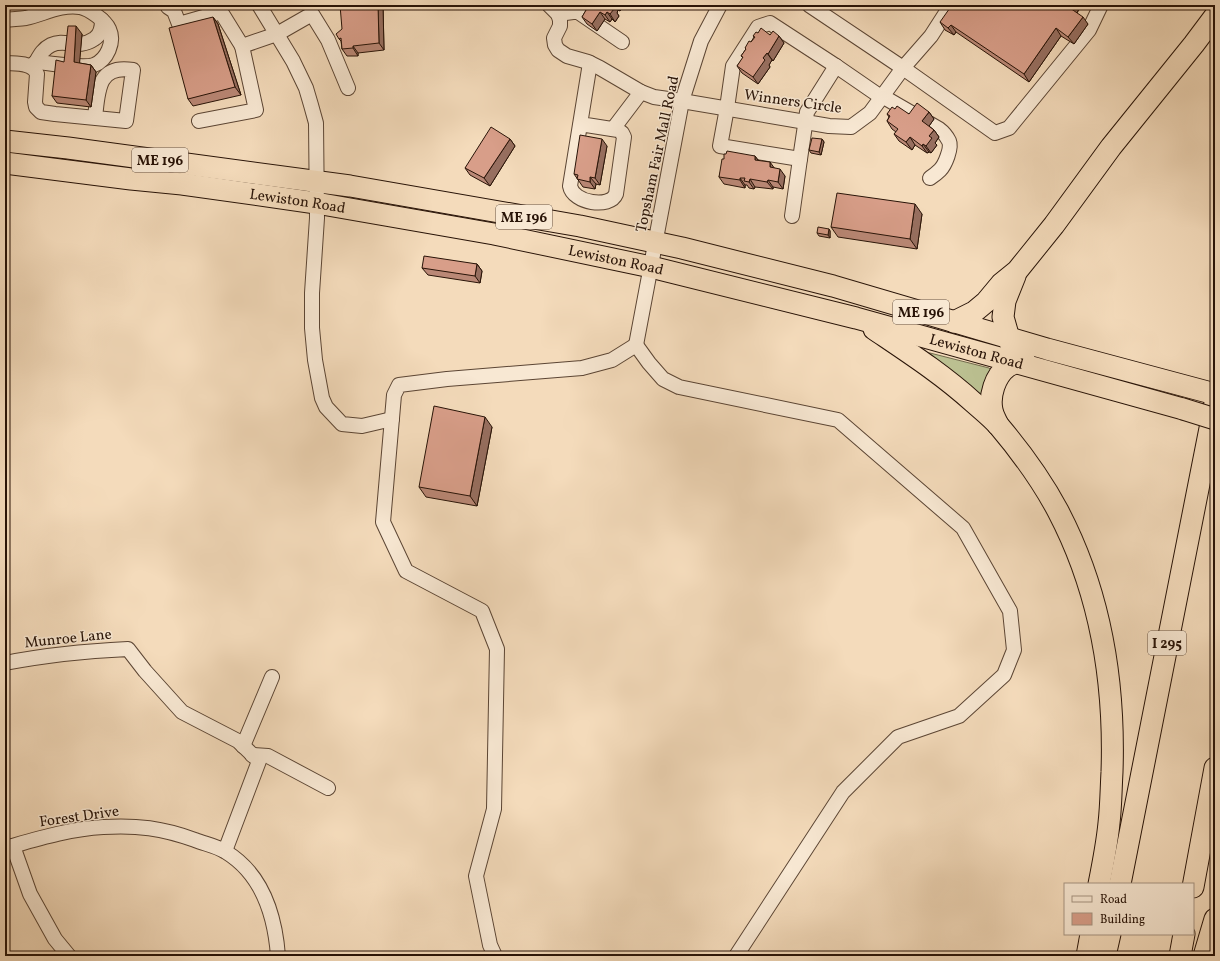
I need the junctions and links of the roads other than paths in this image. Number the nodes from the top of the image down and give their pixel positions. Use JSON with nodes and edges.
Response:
{"nodes":[{"id":1,"x":168,"y":5,"type":"edge"},
{"id":2,"x":259,"y":5,"type":"edge"},
{"id":3,"x":720,"y":5,"type":"edge"},
{"id":4,"x":809,"y":5,"type":"edge"},
{"id":5,"x":950,"y":5,"type":"edge"},
{"id":6,"x":1102,"y":5,"type":"edge"},
{"id":7,"x":311,"y":9,"type":"edge"},
{"id":8,"x":554,"y":9,"type":"edge"},
{"id":9,"x":1215,"y":16,"type":"edge"},
{"id":10,"x":5,"y":20,"type":"edge"},
{"id":11,"x":102,"y":20,"type":"junction"},
{"id":12,"x":277,"y":34,"type":"junction"},
{"id":13,"x":622,"y":42,"type":"dead end"},
{"id":14,"x":242,"y":46,"type":"junction"},
{"id":15,"x":104,"y":60,"type":"junction"},
{"id":16,"x":5,"y":63,"type":"edge"},
{"id":17,"x":590,"y":63,"type":"junction"},
{"id":18,"x":34,"y":64,"type":"junction"},
{"id":19,"x":836,"y":66,"type":"junction"},
{"id":20,"x":903,"y":68,"type":"junction"},
{"id":21,"x":104,"y":76,"type":"junction"},
{"id":22,"x":348,"y":88,"type":"dead end"},
{"id":23,"x":641,"y":92,"type":"junction"},
{"id":24,"x":882,"y":96,"type":"junction"},
{"id":25,"x":682,"y":101,"type":"junction"},
{"id":26,"x":727,"y":108,"type":"junction"},
{"id":27,"x":95,"y":118,"type":"junction"},
{"id":28,"x":199,"y":122,"type":"dead end"},
{"id":29,"x":806,"y":122,"type":"junction"},
{"id":30,"x":580,"y":124,"type":"junction"},
{"id":31,"x":614,"y":129,"type":"junction"},
{"id":32,"x":5,"y":141,"type":"edge"},
{"id":33,"x":800,"y":159,"type":"junction"},
{"id":34,"x":5,"y":163,"type":"edge"},
{"id":35,"x":930,"y":178,"type":"dead end"},
{"id":36,"x":316,"y":182,"type":"junction"},
{"id":37,"x":316,"y":203,"type":"junction"},
{"id":38,"x":792,"y":216,"type":"dead end"},
{"id":39,"x":656,"y":243,"type":"junction"},
{"id":40,"x":651,"y":267,"type":"junction"},
{"id":41,"x":1017,"y":271,"type":"junction"},
{"id":42,"x":856,"y":318,"type":"junction"},
{"id":43,"x":954,"y":322,"type":"junction"},
{"id":44,"x":1008,"y":338,"type":"junction"},
{"id":45,"x":636,"y":345,"type":"junction"},
{"id":46,"x":1047,"y":349,"type":"junction"},
{"id":47,"x":1016,"y":362,"type":"junction"},
{"id":48,"x":1215,"y":394,"type":"edge"},
{"id":49,"x":1215,"y":403,"type":"edge"},
{"id":50,"x":1215,"y":419,"type":"edge"},
{"id":51,"x":392,"y":420,"type":"junction"},
{"id":52,"x":998,"y":426,"type":"junction"},
{"id":53,"x":5,"y":663,"type":"edge"},
{"id":54,"x":272,"y":677,"type":"dead end"},
{"id":55,"x":247,"y":750,"type":"junction"},
{"id":56,"x":1215,"y":768,"type":"edge"},
{"id":57,"x":328,"y":788,"type":"dead end"},
{"id":58,"x":9,"y":847,"type":"edge"},
{"id":59,"x":225,"y":851,"type":"junction"},
{"id":60,"x":1099,"y":883,"type":"edge"},
{"id":61,"x":1120,"y":883,"type":"edge"},
{"id":62,"x":1194,"y":883,"type":"edge"},
{"id":63,"x":1215,"y":920,"type":"edge"},
{"id":64,"x":1091,"y":935,"type":"edge"},
{"id":65,"x":1110,"y":935,"type":"edge"},
{"id":66,"x":1184,"y":935,"type":"edge"},
{"id":67,"x":69,"y":956,"type":"edge"},
{"id":68,"x":278,"y":956,"type":"edge"},
{"id":69,"x":495,"y":956,"type":"edge"},
{"id":70,"x":736,"y":956,"type":"edge"},
{"id":71,"x":1088,"y":956,"type":"edge"},
{"id":72,"x":1105,"y":956,"type":"edge"},
{"id":73,"x":1180,"y":956,"type":"edge"},
{"id":74,"x":1204,"y":956,"type":"edge"}],
"edges":[{"from":1,"to":14,"type":"street"},
{"from":2,"to":12,"type":"street"},
{"from":3,"to":25,"type":"street","name":"Topsham Fair Mall Road"},
{"from":4,"to":20,"type":"street"},
{"from":5,"to":20,"type":"street","name":"Winners Circle"},
{"from":6,"to":20,"type":"street"},
{"from":7,"to":12,"type":"street"},
{"from":7,"to":22,"type":"street"},
{"from":8,"to":13,"type":"street"},
{"from":8,"to":17,"type":"street","name":"Winners Circle"},
{"from":9,"to":41,"type":"highway"},
{"from":10,"to":11,"type":"street"},
{"from":11,"to":15,"type":"street"},
{"from":11,"to":18,"type":"street"},
{"from":12,"to":14,"type":"street"},
{"from":12,"to":36,"type":"street"},
{"from":14,"to":28,"type":"street"},
{"from":15,"to":18,"type":"street"},
{"from":15,"to":21,"type":"street"},
{"from":16,"to":18,"type":"street"},
{"from":17,"to":23,"type":"street","name":"Winners Circle"},
{"from":17,"to":30,"type":"street"},
{"from":18,"to":27,"type":"street"},
{"from":19,"to":24,"type":"street"},
{"from":19,"to":26,"type":"street"},
{"from":19,"to":29,"type":"street"},
{"from":20,"to":24,"type":"street","name":"Winners Circle"},
{"from":21,"to":27,"type":"street"},
{"from":21,"to":27,"type":"street"},
{"from":23,"to":25,"type":"street","name":"Winners Circle"},
{"from":23,"to":31,"type":"street"},
{"from":24,"to":29,"type":"street","name":"Winners Circle"},
{"from":24,"to":35,"type":"street"},
{"from":25,"to":26,"type":"street","name":"Winners Circle"},
{"from":25,"to":39,"type":"street","name":"Topsham Fair Mall Road"},
{"from":26,"to":29,"type":"street","name":"Winners Circle"},
{"from":26,"to":33,"type":"street"},
{"from":29,"to":33,"type":"street"},
{"from":30,"to":31,"type":"street"},
{"from":30,"to":31,"type":"street"},
{"from":32,"to":36,"type":"highway","name":"Lewiston Road","number":"ME 196"},
{"from":33,"to":38,"type":"street"},
{"from":34,"to":37,"type":"highway","name":"Lewiston Road","number":"ME 196"},
{"from":36,"to":37,"type":"street"},
{"from":36,"to":39,"type":"highway","name":"Lewiston Road","number":"ME 196"},
{"from":37,"to":40,"type":"highway","name":"Lewiston Road","number":"ME 196"},
{"from":37,"to":51,"type":"street"},
{"from":39,"to":40,"type":"street","name":"Topsham Fair Mall Road"},
{"from":39,"to":43,"type":"highway","name":"Lewiston Road","number":"ME 196"},
{"from":40,"to":42,"type":"highway","name":"Lewiston Road","number":"ME 196"},
{"from":40,"to":45,"type":"street","name":"Topsham Fair Mall Road"},
{"from":41,"to":43,"type":"highway"},
{"from":41,"to":44,"type":"highway"},
{"from":42,"to":47,"type":"highway","name":"Lewiston Road","number":"ME 196"},
{"from":42,"to":52,"type":"highway"},
{"from":43,"to":44,"type":"highway","name":"Lewiston Road","number":"ME 196"},
{"from":44,"to":46,"type":"highway","name":"Lewiston Road","number":"ME 196"},
{"from":44,"to":47,"type":"highway"},
{"from":45,"to":51,"type":"street"},
{"from":45,"to":70,"type":"street"},
{"from":46,"to":47,"type":"highway"},
{"from":46,"to":48,"type":"highway","name":"Lewiston Road","number":"ME 196"},
{"from":47,"to":50,"type":"highway","name":"Lewiston Road","number":"ME 196","bridge":true},
{"from":47,"to":52,"type":"highway"},
{"from":49,"to":61,"type":"highway","number":"I 295"},
{"from":51,"to":69,"type":"street"},
{"from":52,"to":60,"type":"highway"},
{"from":53,"to":55,"type":"street","name":"Munroe Lane"},
{"from":54,"to":55,"type":"street"},
{"from":55,"to":57,"type":"street"},
{"from":55,"to":59,"type":"street"},
{"from":56,"to":62,"type":"highway"},
{"from":58,"to":59,"type":"street","name":"Forest Drive"},
{"from":58,"to":67,"type":"street"},
{"from":59,"to":68,"type":"street","name":"Forest Drive"},
{"from":63,"to":74,"type":"highway"},
{"from":64,"to":71,"type":"highway"},
{"from":65,"to":72,"type":"highway"},
{"from":66,"to":73,"type":"highway"}]}
